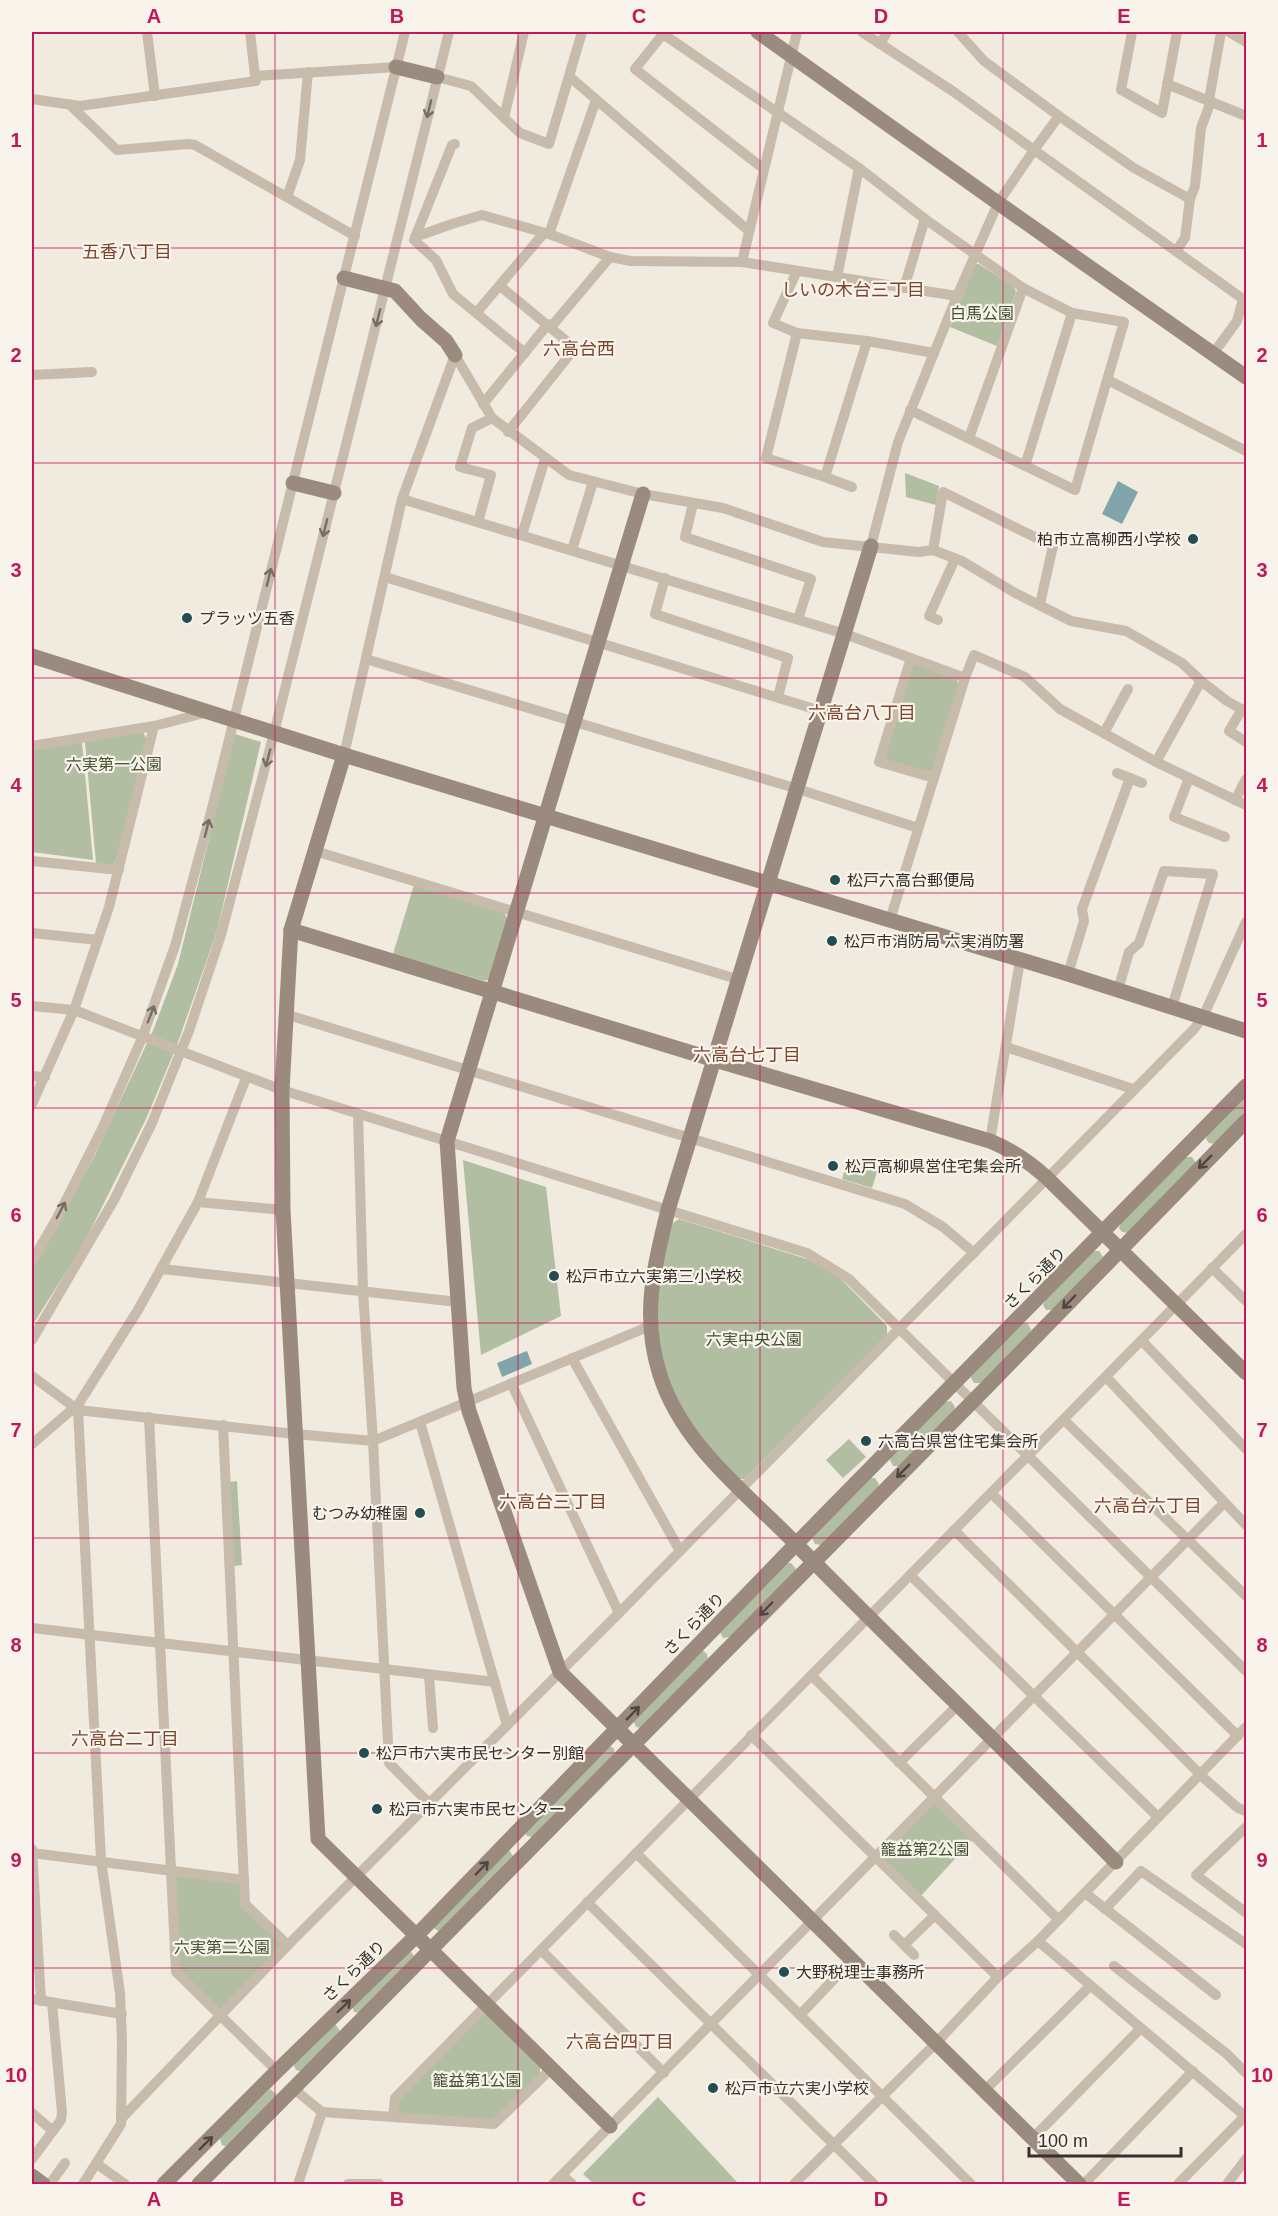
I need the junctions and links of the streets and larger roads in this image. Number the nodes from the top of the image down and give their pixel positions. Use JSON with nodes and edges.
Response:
{"nodes":[{"id":1,"x":147,"y":32,"type":"edge"},
{"id":2,"x":250,"y":32,"type":"edge"},
{"id":3,"x":405,"y":32,"type":"edge"},
{"id":4,"x":449,"y":32,"type":"edge"},
{"id":5,"x":524,"y":32,"type":"edge"},
{"id":6,"x":582,"y":32,"type":"edge"},
{"id":7,"x":758,"y":32,"type":"edge"},
{"id":8,"x":797,"y":32,"type":"edge"},
{"id":9,"x":862,"y":32,"type":"edge"},
{"id":10,"x":887,"y":32,"type":"edge"},
{"id":11,"x":958,"y":32,"type":"edge"},
{"id":12,"x":1132,"y":32,"type":"edge"},
{"id":13,"x":1177,"y":32,"type":"edge"},
{"id":14,"x":1221,"y":32,"type":"edge"},
{"id":15,"x":1229,"y":32,"type":"edge"},
{"id":16,"x":662,"y":33,"type":"edge"},
{"id":17,"x":1246,"y":42,"type":"edge"},
{"id":18,"x":880,"y":44,"type":"junction"},
{"id":19,"x":792,"y":56,"type":"junction"},
{"id":20,"x":396,"y":67,"type":"junction"},
{"id":21,"x":308,"y":72,"type":"junction"},
{"id":22,"x":255,"y":76,"type":"junction"},
{"id":23,"x":437,"y":77,"type":"junction"},
{"id":24,"x":570,"y":77,"type":"junction"},
{"id":25,"x":1167,"y":84,"type":"junction"},
{"id":26,"x":155,"y":96,"type":"junction"},
{"id":27,"x":32,"y":99,"type":"edge"},
{"id":28,"x":596,"y":100,"type":"junction"},
{"id":29,"x":1210,"y":101,"type":"junction"},
{"id":30,"x":69,"y":105,"type":"junction"},
{"id":31,"x":779,"y":112,"type":"junction"},
{"id":32,"x":1059,"y":116,"type":"junction"},
{"id":33,"x":1246,"y":116,"type":"edge"},
{"id":34,"x":504,"y":117,"type":"junction"},
{"id":35,"x":455,"y":144,"type":"dead end"},
{"id":36,"x":1034,"y":150,"type":"junction"},
{"id":37,"x":859,"y":168,"type":"junction"},
{"id":38,"x":764,"y":169,"type":"junction"},
{"id":39,"x":287,"y":197,"type":"junction"},
{"id":40,"x":1190,"y":199,"type":"junction"},
{"id":41,"x":998,"y":203,"type":"junction"},
{"id":42,"x":925,"y":219,"type":"junction"},
{"id":43,"x":749,"y":231,"type":"junction"},
{"id":44,"x":547,"y":234,"type":"junction"},
{"id":45,"x":399,"y":235,"type":"junction"},
{"id":46,"x":355,"y":236,"type":"junction"},
{"id":47,"x":414,"y":238,"type":"junction"},
{"id":48,"x":1176,"y":251,"type":"junction"},
{"id":49,"x":975,"y":254,"type":"junction"},
{"id":50,"x":610,"y":257,"type":"junction"},
{"id":51,"x":742,"y":262,"type":"junction"},
{"id":52,"x":797,"y":271,"type":"junction"},
{"id":53,"x":837,"y":277,"type":"junction"},
{"id":54,"x":344,"y":278,"type":"junction"},
{"id":55,"x":500,"y":286,"type":"junction"},
{"id":56,"x":385,"y":288,"type":"junction"},
{"id":57,"x":904,"y":288,"type":"junction"},
{"id":58,"x":1023,"y":288,"type":"junction"},
{"id":59,"x":957,"y":296,"type":"junction"},
{"id":60,"x":477,"y":312,"type":"junction"},
{"id":61,"x":1072,"y":313,"type":"junction"},
{"id":62,"x":549,"y":326,"type":"junction"},
{"id":63,"x":797,"y":333,"type":"junction"},
{"id":64,"x":867,"y":341,"type":"junction"},
{"id":65,"x":525,"y":353,"type":"junction"},
{"id":66,"x":934,"y":353,"type":"junction"},
{"id":67,"x":1213,"y":354,"type":"junction"},
{"id":68,"x":455,"y":355,"type":"junction"},
{"id":69,"x":92,"y":372,"type":"dead end"},
{"id":70,"x":32,"y":375,"type":"edge"},
{"id":71,"x":1246,"y":377,"type":"edge"},
{"id":72,"x":1108,"y":380,"type":"junction"},
{"id":73,"x":483,"y":404,"type":"junction"},
{"id":74,"x":910,"y":410,"type":"junction"},
{"id":75,"x":492,"y":418,"type":"junction"},
{"id":76,"x":508,"y":432,"type":"junction"},
{"id":77,"x":969,"y":438,"type":"junction"},
{"id":78,"x":1246,"y":451,"type":"edge"},
{"id":79,"x":545,"y":459,"type":"junction"},
{"id":80,"x":1025,"y":466,"type":"junction"},
{"id":81,"x":825,"y":477,"type":"junction"},
{"id":82,"x":593,"y":482,"type":"junction"},
{"id":83,"x":292,"y":483,"type":"junction"},
{"id":84,"x":852,"y":487,"type":"dead end"},
{"id":85,"x":334,"y":493,"type":"junction"},
{"id":86,"x":643,"y":494,"type":"junction"},
{"id":87,"x":402,"y":499,"type":"junction"},
{"id":88,"x":693,"y":504,"type":"junction"},
{"id":89,"x":478,"y":522,"type":"junction"},
{"id":90,"x":522,"y":535,"type":"junction"},
{"id":91,"x":871,"y":546,"type":"junction"},
{"id":92,"x":573,"y":550,"type":"junction"},
{"id":93,"x":933,"y":550,"type":"junction"},
{"id":94,"x":955,"y":559,"type":"junction"},
{"id":95,"x":621,"y":565,"type":"junction"},
{"id":96,"x":385,"y":577,"type":"junction"},
{"id":97,"x":665,"y":579,"type":"junction"},
{"id":98,"x":1040,"y":604,"type":"junction"},
{"id":99,"x":798,"y":619,"type":"junction"},
{"id":100,"x":938,"y":620,"type":"dead end"},
{"id":101,"x":845,"y":634,"type":"junction"},
{"id":102,"x":598,"y":642,"type":"junction"},
{"id":103,"x":32,"y":656,"type":"edge"},
{"id":104,"x":910,"y":658,"type":"junction"},
{"id":105,"x":366,"y":659,"type":"junction"},
{"id":106,"x":965,"y":678,"type":"junction"},
{"id":107,"x":1201,"y":681,"type":"junction"},
{"id":108,"x":1128,"y":689,"type":"dead end"},
{"id":109,"x":778,"y":698,"type":"junction"},
{"id":110,"x":821,"y":711,"type":"junction"},
{"id":111,"x":1244,"y":711,"type":"edge"},
{"id":112,"x":208,"y":712,"type":"junction"},
{"id":113,"x":234,"y":721,"type":"junction"},
{"id":114,"x":574,"y":722,"type":"junction"},
{"id":115,"x":154,"y":726,"type":"junction"},
{"id":116,"x":274,"y":733,"type":"junction"},
{"id":117,"x":1104,"y":733,"type":"junction"},
{"id":118,"x":1246,"y":742,"type":"edge"},
{"id":119,"x":32,"y":746,"type":"edge"},
{"id":120,"x":344,"y":755,"type":"junction"},
{"id":121,"x":1156,"y":762,"type":"junction"},
{"id":122,"x":1117,"y":773,"type":"dead end"},
{"id":123,"x":934,"y":778,"type":"junction"},
{"id":124,"x":1130,"y":778,"type":"junction"},
{"id":125,"x":1189,"y":778,"type":"junction"},
{"id":126,"x":1246,"y":779,"type":"edge"},
{"id":127,"x":1142,"y":783,"type":"dead end"},
{"id":128,"x":798,"y":789,"type":"junction"},
{"id":129,"x":1235,"y":800,"type":"junction"},
{"id":130,"x":1246,"y":805,"type":"edge"},
{"id":131,"x":545,"y":815,"type":"junction"},
{"id":132,"x":918,"y":828,"type":"junction"},
{"id":133,"x":1225,"y":837,"type":"dead end"},
{"id":134,"x":315,"y":851,"type":"junction"},
{"id":135,"x":32,"y":861,"type":"edge"},
{"id":136,"x":119,"y":870,"type":"junction"},
{"id":137,"x":769,"y":885,"type":"junction"},
{"id":138,"x":516,"y":911,"type":"junction"},
{"id":139,"x":890,"y":920,"type":"junction"},
{"id":140,"x":1246,"y":922,"type":"edge"},
{"id":141,"x":291,"y":930,"type":"junction"},
{"id":142,"x":32,"y":933,"type":"edge"},
{"id":143,"x":98,"y":940,"type":"junction"},
{"id":144,"x":1242,"y":944,"type":"edge"},
{"id":145,"x":1020,"y":960,"type":"junction"},
{"id":146,"x":1068,"y":974,"type":"junction"},
{"id":147,"x":740,"y":980,"type":"junction"},
{"id":148,"x":492,"y":990,"type":"junction"},
{"id":149,"x":1118,"y":990,"type":"junction"},
{"id":150,"x":32,"y":1006,"type":"edge"},
{"id":151,"x":1172,"y":1007,"type":"junction"},
{"id":152,"x":74,"y":1010,"type":"junction"},
{"id":153,"x":285,"y":1014,"type":"junction"},
{"id":154,"x":1203,"y":1017,"type":"junction"},
{"id":155,"x":1246,"y":1031,"type":"edge"},
{"id":156,"x":142,"y":1038,"type":"junction"},
{"id":157,"x":1006,"y":1047,"type":"junction"},
{"id":158,"x":181,"y":1053,"type":"junction"},
{"id":159,"x":715,"y":1060,"type":"junction"},
{"id":160,"x":468,"y":1069,"type":"junction"},
{"id":161,"x":32,"y":1076,"type":"edge"},
{"id":162,"x":45,"y":1077,"type":"junction"},
{"id":163,"x":246,"y":1078,"type":"junction"},
{"id":164,"x":1246,"y":1086,"type":"edge"},
{"id":165,"x":1133,"y":1089,"type":"junction"},
{"id":166,"x":282,"y":1090,"type":"junction"},
{"id":167,"x":32,"y":1104,"type":"edge"},
{"id":168,"x":358,"y":1114,"type":"junction"},
{"id":169,"x":1246,"y":1120,"type":"edge"},
{"id":170,"x":691,"y":1138,"type":"junction"},
{"id":171,"x":990,"y":1141,"type":"junction"},
{"id":172,"x":447,"y":1142,"type":"junction"},
{"id":173,"x":1046,"y":1177,"type":"junction"},
{"id":174,"x":198,"y":1202,"type":"junction"},
{"id":175,"x":283,"y":1210,"type":"junction"},
{"id":176,"x":668,"y":1210,"type":"junction"},
{"id":177,"x":1104,"y":1233,"type":"junction"},
{"id":178,"x":1246,"y":1234,"type":"edge"},
{"id":179,"x":1120,"y":1250,"type":"junction"},
{"id":180,"x":974,"y":1253,"type":"junction"},
{"id":181,"x":32,"y":1261,"type":"edge"},
{"id":182,"x":1212,"y":1268,"type":"junction"},
{"id":183,"x":162,"y":1269,"type":"junction"},
{"id":184,"x":287,"y":1284,"type":"junction"},
{"id":185,"x":363,"y":1292,"type":"junction"},
{"id":186,"x":1246,"y":1301,"type":"edge"},
{"id":187,"x":458,"y":1302,"type":"junction"},
{"id":188,"x":1177,"y":1306,"type":"junction"},
{"id":189,"x":650,"y":1326,"type":"junction"},
{"id":190,"x":899,"y":1328,"type":"junction"},
{"id":191,"x":32,"y":1340,"type":"edge"},
{"id":192,"x":1142,"y":1341,"type":"junction"},
{"id":193,"x":572,"y":1358,"type":"junction"},
{"id":194,"x":1246,"y":1373,"type":"edge"},
{"id":195,"x":32,"y":1376,"type":"edge"},
{"id":196,"x":1106,"y":1377,"type":"junction"},
{"id":197,"x":511,"y":1383,"type":"junction"},
{"id":198,"x":954,"y":1385,"type":"junction"},
{"id":199,"x":467,"y":1402,"type":"junction"},
{"id":200,"x":972,"y":1402,"type":"junction"},
{"id":201,"x":76,"y":1408,"type":"junction"},
{"id":202,"x":149,"y":1417,"type":"junction"},
{"id":203,"x":1064,"y":1420,"type":"junction"},
{"id":204,"x":420,"y":1422,"type":"junction"},
{"id":205,"x":223,"y":1425,"type":"junction"},
{"id":206,"x":295,"y":1434,"type":"junction"},
{"id":207,"x":373,"y":1441,"type":"junction"},
{"id":208,"x":32,"y":1444,"type":"edge"},
{"id":209,"x":1246,"y":1449,"type":"edge"},
{"id":210,"x":1028,"y":1456,"type":"junction"},
{"id":211,"x":740,"y":1490,"type":"junction"},
{"id":212,"x":992,"y":1494,"type":"junction"},
{"id":213,"x":1224,"y":1503,"type":"junction"},
{"id":214,"x":1246,"y":1525,"type":"edge"},
{"id":215,"x":954,"y":1530,"type":"junction"},
{"id":216,"x":1188,"y":1539,"type":"junction"},
{"id":217,"x":796,"y":1544,"type":"junction"},
{"id":218,"x":680,"y":1551,"type":"junction"},
{"id":219,"x":813,"y":1561,"type":"junction"},
{"id":220,"x":910,"y":1575,"type":"junction"},
{"id":221,"x":1151,"y":1577,"type":"junction"},
{"id":222,"x":1246,"y":1596,"type":"edge"},
{"id":223,"x":619,"y":1613,"type":"junction"},
{"id":224,"x":1113,"y":1615,"type":"junction"},
{"id":225,"x":869,"y":1617,"type":"junction"},
{"id":226,"x":32,"y":1628,"type":"edge"},
{"id":227,"x":90,"y":1635,"type":"junction"},
{"id":228,"x":162,"y":1643,"type":"junction"},
{"id":229,"x":233,"y":1652,"type":"junction"},
{"id":230,"x":1077,"y":1652,"type":"junction"},
{"id":231,"x":307,"y":1661,"type":"junction"},
{"id":232,"x":384,"y":1670,"type":"junction"},
{"id":233,"x":1246,"y":1671,"type":"edge"},
{"id":234,"x":560,"y":1672,"type":"junction"},
{"id":235,"x":429,"y":1675,"type":"junction"},
{"id":236,"x":812,"y":1676,"type":"junction"},
{"id":237,"x":495,"y":1682,"type":"junction"},
{"id":238,"x":1035,"y":1695,"type":"junction"},
{"id":239,"x":959,"y":1704,"type":"junction"},
{"id":240,"x":507,"y":1725,"type":"junction"},
{"id":241,"x":433,"y":1728,"type":"dead end"},
{"id":242,"x":1246,"y":1728,"type":"edge"},
{"id":243,"x":617,"y":1730,"type":"junction"},
{"id":244,"x":751,"y":1735,"type":"junction"},
{"id":245,"x":1238,"y":1736,"type":"junction"},
{"id":246,"x":993,"y":1738,"type":"junction"},
{"id":247,"x":633,"y":1745,"type":"junction"},
{"id":248,"x":899,"y":1763,"type":"junction"},
{"id":249,"x":1201,"y":1774,"type":"junction"},
{"id":250,"x":934,"y":1797,"type":"junction"},
{"id":251,"x":689,"y":1800,"type":"junction"},
{"id":252,"x":430,"y":1804,"type":"junction"},
{"id":253,"x":1246,"y":1811,"type":"edge"},
{"id":254,"x":1158,"y":1817,"type":"junction"},
{"id":255,"x":1246,"y":1827,"type":"edge"},
{"id":256,"x":32,"y":1852,"type":"edge"},
{"id":257,"x":636,"y":1853,"type":"junction"},
{"id":258,"x":876,"y":1857,"type":"junction"},
{"id":259,"x":101,"y":1860,"type":"junction"},
{"id":260,"x":1116,"y":1862,"type":"junction"},
{"id":261,"x":172,"y":1870,"type":"junction"},
{"id":262,"x":357,"y":1878,"type":"junction"},
{"id":263,"x":244,"y":1880,"type":"junction"},
{"id":264,"x":1085,"y":1893,"type":"junction"},
{"id":265,"x":587,"y":1902,"type":"junction"},
{"id":266,"x":1105,"y":1909,"type":"junction"},
{"id":267,"x":1246,"y":1911,"type":"edge"},
{"id":268,"x":934,"y":1915,"type":"junction"},
{"id":269,"x":1058,"y":1919,"type":"junction"},
{"id":270,"x":812,"y":1921,"type":"junction"},
{"id":271,"x":894,"y":1935,"type":"dead end"},
{"id":272,"x":416,"y":1936,"type":"junction"},
{"id":273,"x":1038,"y":1941,"type":"junction"},
{"id":274,"x":1246,"y":1944,"type":"edge"},
{"id":275,"x":288,"y":1945,"type":"junction"},
{"id":276,"x":904,"y":1945,"type":"junction"},
{"id":277,"x":430,"y":1950,"type":"junction"},
{"id":278,"x":541,"y":1950,"type":"junction"},
{"id":279,"x":914,"y":1955,"type":"dead end"},
{"id":280,"x":852,"y":1960,"type":"junction"},
{"id":281,"x":1114,"y":1966,"type":"dead end"},
{"id":282,"x":760,"y":1975,"type":"junction"},
{"id":283,"x":998,"y":1977,"type":"junction"},
{"id":284,"x":1090,"y":1986,"type":"junction"},
{"id":285,"x":1216,"y":1995,"type":"dead end"},
{"id":286,"x":36,"y":2000,"type":"edge"},
{"id":287,"x":52,"y":2003,"type":"junction"},
{"id":288,"x":487,"y":2004,"type":"junction"},
{"id":289,"x":122,"y":2013,"type":"junction"},
{"id":290,"x":800,"y":2015,"type":"junction"},
{"id":291,"x":220,"y":2017,"type":"junction"},
{"id":292,"x":712,"y":2024,"type":"junction"},
{"id":293,"x":1140,"y":2029,"type":"junction"},
{"id":294,"x":936,"y":2043,"type":"junction"},
{"id":295,"x":552,"y":2068,"type":"junction"},
{"id":296,"x":277,"y":2071,"type":"junction"},
{"id":297,"x":1193,"y":2071,"type":"junction"},
{"id":298,"x":664,"y":2073,"type":"junction"},
{"id":299,"x":1246,"y":2073,"type":"edge"},
{"id":300,"x":294,"y":2089,"type":"junction"},
{"id":301,"x":984,"y":2091,"type":"junction"},
{"id":302,"x":882,"y":2097,"type":"junction"},
{"id":303,"x":322,"y":2112,"type":"junction"},
{"id":304,"x":32,"y":2113,"type":"edge"},
{"id":305,"x":1246,"y":2115,"type":"edge"},
{"id":306,"x":393,"y":2117,"type":"junction"},
{"id":307,"x":121,"y":2119,"type":"junction"},
{"id":308,"x":610,"y":2126,"type":"junction"},
{"id":309,"x":53,"y":2131,"type":"junction"},
{"id":310,"x":1032,"y":2139,"type":"junction"},
{"id":311,"x":835,"y":2146,"type":"junction"},
{"id":312,"x":32,"y":2159,"type":"edge"},
{"id":313,"x":1246,"y":2159,"type":"edge"},
{"id":314,"x":65,"y":2163,"type":"dead end"},
{"id":315,"x":97,"y":2164,"type":"junction"},
{"id":316,"x":562,"y":2175,"type":"junction"},
{"id":317,"x":32,"y":2176,"type":"edge"},
{"id":318,"x":43,"y":2184,"type":"edge"},
{"id":319,"x":50,"y":2184,"type":"edge"},
{"id":320,"x":83,"y":2184,"type":"edge"},
{"id":321,"x":125,"y":2184,"type":"edge"},
{"id":322,"x":164,"y":2184,"type":"edge"},
{"id":323,"x":199,"y":2184,"type":"edge"},
{"id":324,"x":298,"y":2184,"type":"edge"},
{"id":325,"x":348,"y":2184,"type":"edge"},
{"id":326,"x":379,"y":2184,"type":"edge"},
{"id":327,"x":553,"y":2184,"type":"edge"},
{"id":328,"x":572,"y":2184,"type":"edge"},
{"id":329,"x":795,"y":2184,"type":"edge"},
{"id":330,"x":874,"y":2184,"type":"edge"},
{"id":331,"x":971,"y":2184,"type":"edge"},
{"id":332,"x":1081,"y":2184,"type":"edge"},
{"id":333,"x":1178,"y":2184,"type":"edge"},
{"id":334,"x":1227,"y":2184,"type":"edge"}],
"edges":[{"from":1,"to":26,"type":"street"},
{"from":2,"to":22,"type":"street"},
{"from":3,"to":20,"type":"street"},
{"from":4,"to":23,"type":"street"},
{"from":5,"to":34,"type":"street"},
{"from":6,"to":24,"type":"street"},
{"from":7,"to":19,"type":"street"},
{"from":8,"to":19,"type":"street"},
{"from":9,"to":18,"type":"street"},
{"from":10,"to":18,"type":"street"},
{"from":11,"to":32,"type":"street"},
{"from":12,"to":25,"type":"street"},
{"from":13,"to":25,"type":"street"},
{"from":14,"to":29,"type":"street"},
{"from":15,"to":17,"type":"street"},
{"from":16,"to":31,"type":"street"},
{"from":16,"to":38,"type":"street"},
{"from":18,"to":36,"type":"street"},
{"from":19,"to":31,"type":"street"},
{"from":19,"to":41,"type":"street"},
{"from":20,"to":21,"type":"street"},
{"from":20,"to":23,"type":"street"},
{"from":20,"to":46,"type":"street"},
{"from":21,"to":22,"type":"street"},
{"from":21,"to":39,"type":"street"},
{"from":22,"to":26,"type":"street"},
{"from":23,"to":34,"type":"street"},
{"from":23,"to":45,"type":"street","one_way":true},
{"from":24,"to":28,"type":"street"},
{"from":24,"to":34,"type":"street"},
{"from":25,"to":29,"type":"street"},
{"from":26,"to":30,"type":"street"},
{"from":27,"to":30,"type":"street"},
{"from":28,"to":43,"type":"street"},
{"from":28,"to":44,"type":"street"},
{"from":29,"to":33,"type":"street"},
{"from":29,"to":40,"type":"street"},
{"from":30,"to":39,"type":"street"},
{"from":31,"to":37,"type":"street"},
{"from":31,"to":38,"type":"street"},
{"from":32,"to":36,"type":"street"},
{"from":32,"to":40,"type":"street"},
{"from":35,"to":47,"type":"street"},
{"from":36,"to":41,"type":"street"},
{"from":36,"to":48,"type":"street"},
{"from":37,"to":42,"type":"street"},
{"from":37,"to":53,"type":"street"},
{"from":38,"to":43,"type":"street"},
{"from":39,"to":46,"type":"street"},
{"from":40,"to":48,"type":"street"},
{"from":41,"to":49,"type":"street"},
{"from":41,"to":67,"type":"street"},
{"from":42,"to":49,"type":"street"},
{"from":42,"to":57,"type":"street"},
{"from":43,"to":51,"type":"street"},
{"from":44,"to":47,"type":"street"},
{"from":44,"to":50,"type":"street"},
{"from":44,"to":55,"type":"street"},
{"from":45,"to":47,"type":"street"},
{"from":45,"to":56,"type":"street"},
{"from":46,"to":54,"type":"street"},
{"from":47,"to":60,"type":"street"},
{"from":48,"to":67,"type":"street"},
{"from":49,"to":58,"type":"street"},
{"from":49,"to":59,"type":"street"},
{"from":50,"to":51,"type":"street"},
{"from":50,"to":62,"type":"street"},
{"from":51,"to":52,"type":"street"},
{"from":52,"to":53,"type":"street"},
{"from":52,"to":63,"type":"street"},
{"from":53,"to":57,"type":"street"},
{"from":54,"to":56,"type":"street"},
{"from":54,"to":83,"type":"street"},
{"from":55,"to":60,"type":"street"},
{"from":55,"to":62,"type":"street"},
{"from":56,"to":68,"type":"street"},
{"from":56,"to":85,"type":"street","one_way":true},
{"from":57,"to":59,"type":"street"},
{"from":58,"to":61,"type":"street"},
{"from":58,"to":77,"type":"street"},
{"from":59,"to":66,"type":"street"},
{"from":60,"to":65,"type":"street"},
{"from":61,"to":72,"type":"street"},
{"from":61,"to":80,"type":"street"},
{"from":62,"to":65,"type":"street"},
{"from":62,"to":76,"type":"street"},
{"from":63,"to":64,"type":"street"},
{"from":63,"to":81,"type":"street"},
{"from":64,"to":66,"type":"street"},
{"from":64,"to":81,"type":"street"},
{"from":65,"to":73,"type":"street"},
{"from":66,"to":74,"type":"street"},
{"from":67,"to":71,"type":"street"},
{"from":68,"to":73,"type":"street"},
{"from":68,"to":87,"type":"street"},
{"from":69,"to":70,"type":"street"},
{"from":72,"to":78,"type":"street"},
{"from":72,"to":80,"type":"street"},
{"from":73,"to":75,"type":"street"},
{"from":74,"to":77,"type":"street"},
{"from":74,"to":91,"type":"street"},
{"from":75,"to":76,"type":"street"},
{"from":75,"to":89,"type":"street"},
{"from":76,"to":79,"type":"street"},
{"from":77,"to":80,"type":"street"},
{"from":79,"to":82,"type":"street"},
{"from":79,"to":90,"type":"street"},
{"from":81,"to":84,"type":"street"},
{"from":82,"to":86,"type":"street"},
{"from":82,"to":92,"type":"street"},
{"from":83,"to":85,"type":"street"},
{"from":113,"to":83,"type":"street","one_way":true},
{"from":85,"to":116,"type":"street","one_way":true},
{"from":86,"to":88,"type":"street"},
{"from":86,"to":95,"type":"street"},
{"from":87,"to":89,"type":"street"},
{"from":87,"to":96,"type":"street"},
{"from":88,"to":91,"type":"street"},
{"from":88,"to":99,"type":"street"},
{"from":89,"to":90,"type":"street"},
{"from":90,"to":92,"type":"street"},
{"from":91,"to":93,"type":"street"},
{"from":91,"to":101,"type":"street"},
{"from":92,"to":95,"type":"street"},
{"from":93,"to":94,"type":"street"},
{"from":93,"to":98,"type":"street"},
{"from":94,"to":98,"type":"street"},
{"from":94,"to":100,"type":"street"},
{"from":95,"to":97,"type":"street"},
{"from":95,"to":102,"type":"street"},
{"from":96,"to":102,"type":"street"},
{"from":96,"to":105,"type":"street"},
{"from":97,"to":99,"type":"street"},
{"from":97,"to":109,"type":"street"},
{"from":98,"to":107,"type":"street"},
{"from":99,"to":101,"type":"street"},
{"from":101,"to":104,"type":"street"},
{"from":101,"to":110,"type":"street"},
{"from":102,"to":109,"type":"street"},
{"from":102,"to":114,"type":"street"},
{"from":103,"to":112,"type":"street"},
{"from":104,"to":106,"type":"street"},
{"from":104,"to":123,"type":"street"},
{"from":105,"to":114,"type":"street"},
{"from":105,"to":120,"type":"street"},
{"from":106,"to":117,"type":"street"},
{"from":106,"to":123,"type":"street"},
{"from":107,"to":111,"type":"street"},
{"from":107,"to":121,"type":"street"},
{"from":108,"to":117,"type":"street"},
{"from":109,"to":110,"type":"street"},
{"from":110,"to":128,"type":"street"},
{"from":111,"to":118,"type":"street"},
{"from":112,"to":113,"type":"street"},
{"from":112,"to":115,"type":"street"},
{"from":113,"to":116,"type":"street"},
{"from":156,"to":113,"type":"street","one_way":true},
{"from":114,"to":128,"type":"street"},
{"from":114,"to":131,"type":"street"},
{"from":115,"to":119,"type":"street"},
{"from":115,"to":136,"type":"street"},
{"from":116,"to":120,"type":"street"},
{"from":116,"to":158,"type":"street","one_way":true},
{"from":117,"to":121,"type":"street"},
{"from":120,"to":131,"type":"street"},
{"from":120,"to":134,"type":"street"},
{"from":121,"to":125,"type":"street"},
{"from":122,"to":124,"type":"street"},
{"from":123,"to":132,"type":"street"},
{"from":124,"to":127,"type":"street"},
{"from":124,"to":146,"type":"street"},
{"from":125,"to":129,"type":"street"},
{"from":125,"to":133,"type":"street"},
{"from":126,"to":129,"type":"street"},
{"from":128,"to":132,"type":"street"},
{"from":128,"to":137,"type":"street"},
{"from":129,"to":130,"type":"street"},
{"from":131,"to":137,"type":"street"},
{"from":131,"to":138,"type":"street"},
{"from":132,"to":139,"type":"street"},
{"from":134,"to":138,"type":"street"},
{"from":134,"to":141,"type":"street"},
{"from":135,"to":136,"type":"street"},
{"from":136,"to":143,"type":"street"},
{"from":137,"to":139,"type":"street"},
{"from":137,"to":147,"type":"street"},
{"from":138,"to":147,"type":"street"},
{"from":138,"to":148,"type":"street"},
{"from":139,"to":145,"type":"street"},
{"from":140,"to":144,"type":"street"},
{"from":141,"to":148,"type":"street"},
{"from":141,"to":153,"type":"street"},
{"from":142,"to":143,"type":"street"},
{"from":143,"to":152,"type":"street"},
{"from":144,"to":154,"type":"street"},
{"from":145,"to":146,"type":"street"},
{"from":145,"to":157,"type":"street"},
{"from":146,"to":149,"type":"street"},
{"from":147,"to":159,"type":"street"},
{"from":148,"to":159,"type":"street"},
{"from":148,"to":160,"type":"street"},
{"from":149,"to":151,"type":"street"},
{"from":149,"to":151,"type":"street"},
{"from":150,"to":152,"type":"street"},
{"from":151,"to":154,"type":"street"},
{"from":152,"to":156,"type":"street"},
{"from":152,"to":162,"type":"street"},
{"from":153,"to":160,"type":"street"},
{"from":153,"to":166,"type":"street"},
{"from":154,"to":155,"type":"street"},
{"from":154,"to":165,"type":"street"},
{"from":156,"to":158,"type":"street"},
{"from":181,"to":156,"type":"street","one_way":true},
{"from":157,"to":165,"type":"street"},
{"from":157,"to":171,"type":"street"},
{"from":158,"to":163,"type":"street"},
{"from":158,"to":191,"type":"street"},
{"from":159,"to":170,"type":"street"},
{"from":159,"to":171,"type":"street"},
{"from":160,"to":170,"type":"street"},
{"from":160,"to":172,"type":"street"},
{"from":161,"to":162,"type":"street"},
{"from":162,"to":167,"type":"street"},
{"from":163,"to":166,"type":"street"},
{"from":163,"to":174,"type":"street"},
{"from":164,"to":177,"type":"street","name":"さくら通り"},
{"from":165,"to":173,"type":"street"},
{"from":166,"to":168,"type":"street"},
{"from":166,"to":175,"type":"street"},
{"from":168,"to":172,"type":"street"},
{"from":168,"to":185,"type":"street"},
{"from":169,"to":179,"type":"street","one_way":true},
{"from":170,"to":176,"type":"street"},
{"from":170,"to":180,"type":"street"},
{"from":171,"to":173,"type":"street"},
{"from":172,"to":176,"type":"street"},
{"from":172,"to":187,"type":"street"},
{"from":173,"to":177,"type":"street"},
{"from":173,"to":180,"type":"street"},
{"from":174,"to":175,"type":"street"},
{"from":174,"to":183,"type":"street"},
{"from":175,"to":184,"type":"street"},
{"from":176,"to":189,"type":"street"},
{"from":176,"to":190,"type":"street"},
{"from":177,"to":179,"type":"street"},
{"from":177,"to":198,"type":"street","name":"さくら通り"},
{"from":178,"to":182,"type":"street"},
{"from":179,"to":188,"type":"street"},
{"from":179,"to":200,"type":"street","one_way":true},
{"from":180,"to":190,"type":"street"},
{"from":182,"to":186,"type":"street"},
{"from":182,"to":188,"type":"street"},
{"from":183,"to":184,"type":"street"},
{"from":183,"to":201,"type":"street"},
{"from":184,"to":185,"type":"street"},
{"from":184,"to":206,"type":"street"},
{"from":185,"to":187,"type":"street"},
{"from":185,"to":207,"type":"street"},
{"from":187,"to":199,"type":"street"},
{"from":188,"to":192,"type":"street"},
{"from":188,"to":194,"type":"street"},
{"from":189,"to":193,"type":"street"},
{"from":189,"to":211,"type":"street"},
{"from":190,"to":198,"type":"street"},
{"from":190,"to":211,"type":"street"},
{"from":192,"to":196,"type":"street"},
{"from":192,"to":209,"type":"street"},
{"from":193,"to":197,"type":"street"},
{"from":193,"to":218,"type":"street"},
{"from":195,"to":201,"type":"street"},
{"from":196,"to":203,"type":"street"},
{"from":196,"to":213,"type":"street"},
{"from":197,"to":199,"type":"street"},
{"from":197,"to":223,"type":"street"},
{"from":198,"to":200,"type":"street"},
{"from":198,"to":217,"type":"street","name":"さくら通り"},
{"from":199,"to":204,"type":"street"},
{"from":199,"to":234,"type":"street"},
{"from":200,"to":210,"type":"street"},
{"from":200,"to":219,"type":"street","one_way":true},
{"from":201,"to":202,"type":"street"},
{"from":201,"to":208,"type":"street"},
{"from":201,"to":227,"type":"street"},
{"from":202,"to":205,"type":"street"},
{"from":202,"to":228,"type":"street"},
{"from":203,"to":210,"type":"street"},
{"from":203,"to":216,"type":"street"},
{"from":204,"to":207,"type":"street"},
{"from":204,"to":237,"type":"street"},
{"from":205,"to":206,"type":"street"},
{"from":205,"to":229,"type":"street"},
{"from":206,"to":207,"type":"street"},
{"from":206,"to":231,"type":"street"},
{"from":207,"to":232,"type":"street"},
{"from":210,"to":212,"type":"street"},
{"from":210,"to":221,"type":"street"},
{"from":211,"to":217,"type":"street"},
{"from":211,"to":218,"type":"street"},
{"from":212,"to":215,"type":"street"},
{"from":212,"to":224,"type":"street"},
{"from":213,"to":214,"type":"street"},
{"from":213,"to":216,"type":"street"},
{"from":215,"to":220,"type":"street"},
{"from":215,"to":230,"type":"street"},
{"from":216,"to":221,"type":"street"},
{"from":216,"to":222,"type":"street"},
{"from":217,"to":219,"type":"street"},
{"from":243,"to":217,"type":"street","name":"さくら通り","one_way":true},
{"from":218,"to":223,"type":"street"},
{"from":219,"to":225,"type":"street"},
{"from":219,"to":247,"type":"street","one_way":true},
{"from":220,"to":225,"type":"street"},
{"from":220,"to":238,"type":"street"},
{"from":221,"to":224,"type":"street"},
{"from":221,"to":233,"type":"street"},
{"from":223,"to":234,"type":"street"},
{"from":224,"to":230,"type":"street"},
{"from":224,"to":245,"type":"street"},
{"from":225,"to":236,"type":"street"},
{"from":225,"to":239,"type":"street"},
{"from":226,"to":227,"type":"street"},
{"from":227,"to":228,"type":"street"},
{"from":227,"to":259,"type":"street"},
{"from":228,"to":229,"type":"street"},
{"from":228,"to":261,"type":"street"},
{"from":229,"to":231,"type":"street"},
{"from":229,"to":263,"type":"street"},
{"from":230,"to":238,"type":"street"},
{"from":230,"to":249,"type":"street"},
{"from":231,"to":232,"type":"street"},
{"from":231,"to":262,"type":"street"},
{"from":232,"to":235,"type":"street"},
{"from":232,"to":252,"type":"street"},
{"from":234,"to":240,"type":"street"},
{"from":234,"to":243,"type":"street"},
{"from":235,"to":237,"type":"street"},
{"from":235,"to":241,"type":"street"},
{"from":236,"to":244,"type":"street"},
{"from":236,"to":248,"type":"street"},
{"from":237,"to":240,"type":"street"},
{"from":238,"to":246,"type":"street"},
{"from":238,"to":254,"type":"street"},
{"from":239,"to":246,"type":"street"},
{"from":239,"to":248,"type":"street"},
{"from":240,"to":252,"type":"street"},
{"from":242,"to":245,"type":"street"},
{"from":243,"to":247,"type":"street"},
{"from":272,"to":243,"type":"street","name":"さくら通り","one_way":true},
{"from":244,"to":251,"type":"street"},
{"from":244,"to":258,"type":"street"},
{"from":245,"to":249,"type":"street"},
{"from":246,"to":250,"type":"street"},
{"from":246,"to":260,"type":"street"},
{"from":247,"to":251,"type":"street"},
{"from":247,"to":277,"type":"street"},
{"from":248,"to":250,"type":"street"},
{"from":249,"to":253,"type":"street"},
{"from":249,"to":254,"type":"street"},
{"from":250,"to":258,"type":"street"},
{"from":250,"to":269,"type":"street"},
{"from":251,"to":257,"type":"street"},
{"from":251,"to":270,"type":"street"},
{"from":252,"to":262,"type":"street"},
{"from":254,"to":260,"type":"street"},
{"from":255,"to":267,"type":"street"},
{"from":256,"to":259,"type":"street"},
{"from":256,"to":286,"type":"street"},
{"from":257,"to":265,"type":"street"},
{"from":257,"to":282,"type":"street"},
{"from":258,"to":268,"type":"street"},
{"from":258,"to":270,"type":"street"},
{"from":259,"to":261,"type":"street"},
{"from":259,"to":289,"type":"street"},
{"from":260,"to":264,"type":"street"},
{"from":261,"to":263,"type":"street"},
{"from":261,"to":291,"type":"street"},
{"from":262,"to":272,"type":"street"},
{"from":262,"to":275,"type":"street"},
{"from":263,"to":275,"type":"street"},
{"from":264,"to":266,"type":"street"},
{"from":264,"to":269,"type":"street"},
{"from":265,"to":278,"type":"street"},
{"from":265,"to":292,"type":"street"},
{"from":266,"to":274,"type":"street"},
{"from":266,"to":285,"type":"street"},
{"from":268,"to":276,"type":"street"},
{"from":268,"to":283,"type":"street"},
{"from":269,"to":273,"type":"street"},
{"from":270,"to":280,"type":"street"},
{"from":270,"to":282,"type":"street"},
{"from":271,"to":276,"type":"street"},
{"from":272,"to":277,"type":"street"},
{"from":296,"to":272,"type":"street","name":"さくら通り","one_way":true},
{"from":273,"to":283,"type":"street"},
{"from":273,"to":284,"type":"street"},
{"from":275,"to":291,"type":"street"},
{"from":276,"to":279,"type":"street"},
{"from":277,"to":288,"type":"street"},
{"from":277,"to":300,"type":"street"},
{"from":278,"to":288,"type":"street"},
{"from":278,"to":298,"type":"street"},
{"from":280,"to":290,"type":"street"},
{"from":280,"to":294,"type":"street"},
{"from":281,"to":299,"type":"street"},
{"from":282,"to":290,"type":"street"},
{"from":282,"to":292,"type":"street"},
{"from":283,"to":294,"type":"street"},
{"from":284,"to":293,"type":"street"},
{"from":284,"to":301,"type":"street"},
{"from":286,"to":287,"type":"street"},
{"from":287,"to":289,"type":"street"},
{"from":287,"to":309,"type":"street"},
{"from":288,"to":295,"type":"street"},
{"from":288,"to":306,"type":"street"},
{"from":289,"to":307,"type":"street"},
{"from":290,"to":302,"type":"street"},
{"from":291,"to":296,"type":"street"},
{"from":291,"to":307,"type":"street"},
{"from":292,"to":298,"type":"street"},
{"from":292,"to":311,"type":"street"},
{"from":293,"to":297,"type":"street"},
{"from":293,"to":310,"type":"street"},
{"from":294,"to":301,"type":"street"},
{"from":294,"to":302,"type":"street"},
{"from":295,"to":306,"type":"street"},
{"from":295,"to":308,"type":"street"},
{"from":322,"to":296,"type":"street","name":"さくら通り","one_way":true},
{"from":297,"to":305,"type":"street"},
{"from":297,"to":332,"type":"street"},
{"from":298,"to":308,"type":"street"},
{"from":300,"to":303,"type":"street"},
{"from":300,"to":323,"type":"street"},
{"from":301,"to":310,"type":"street"},
{"from":302,"to":311,"type":"street"},
{"from":302,"to":331,"type":"street"},
{"from":303,"to":306,"type":"street"},
{"from":303,"to":324,"type":"street"},
{"from":304,"to":309,"type":"street"},
{"from":305,"to":333,"type":"street"},
{"from":307,"to":315,"type":"street"},
{"from":308,"to":316,"type":"street"},
{"from":309,"to":312,"type":"street"},
{"from":310,"to":332,"type":"street"},
{"from":311,"to":329,"type":"street"},
{"from":311,"to":330,"type":"street"},
{"from":313,"to":334,"type":"street"},
{"from":314,"to":319,"type":"street"},
{"from":315,"to":320,"type":"street"},
{"from":315,"to":321,"type":"street"},
{"from":316,"to":327,"type":"street"},
{"from":316,"to":328,"type":"street"},
{"from":317,"to":318,"type":"street"},
{"from":325,"to":326,"type":"street"}]}
